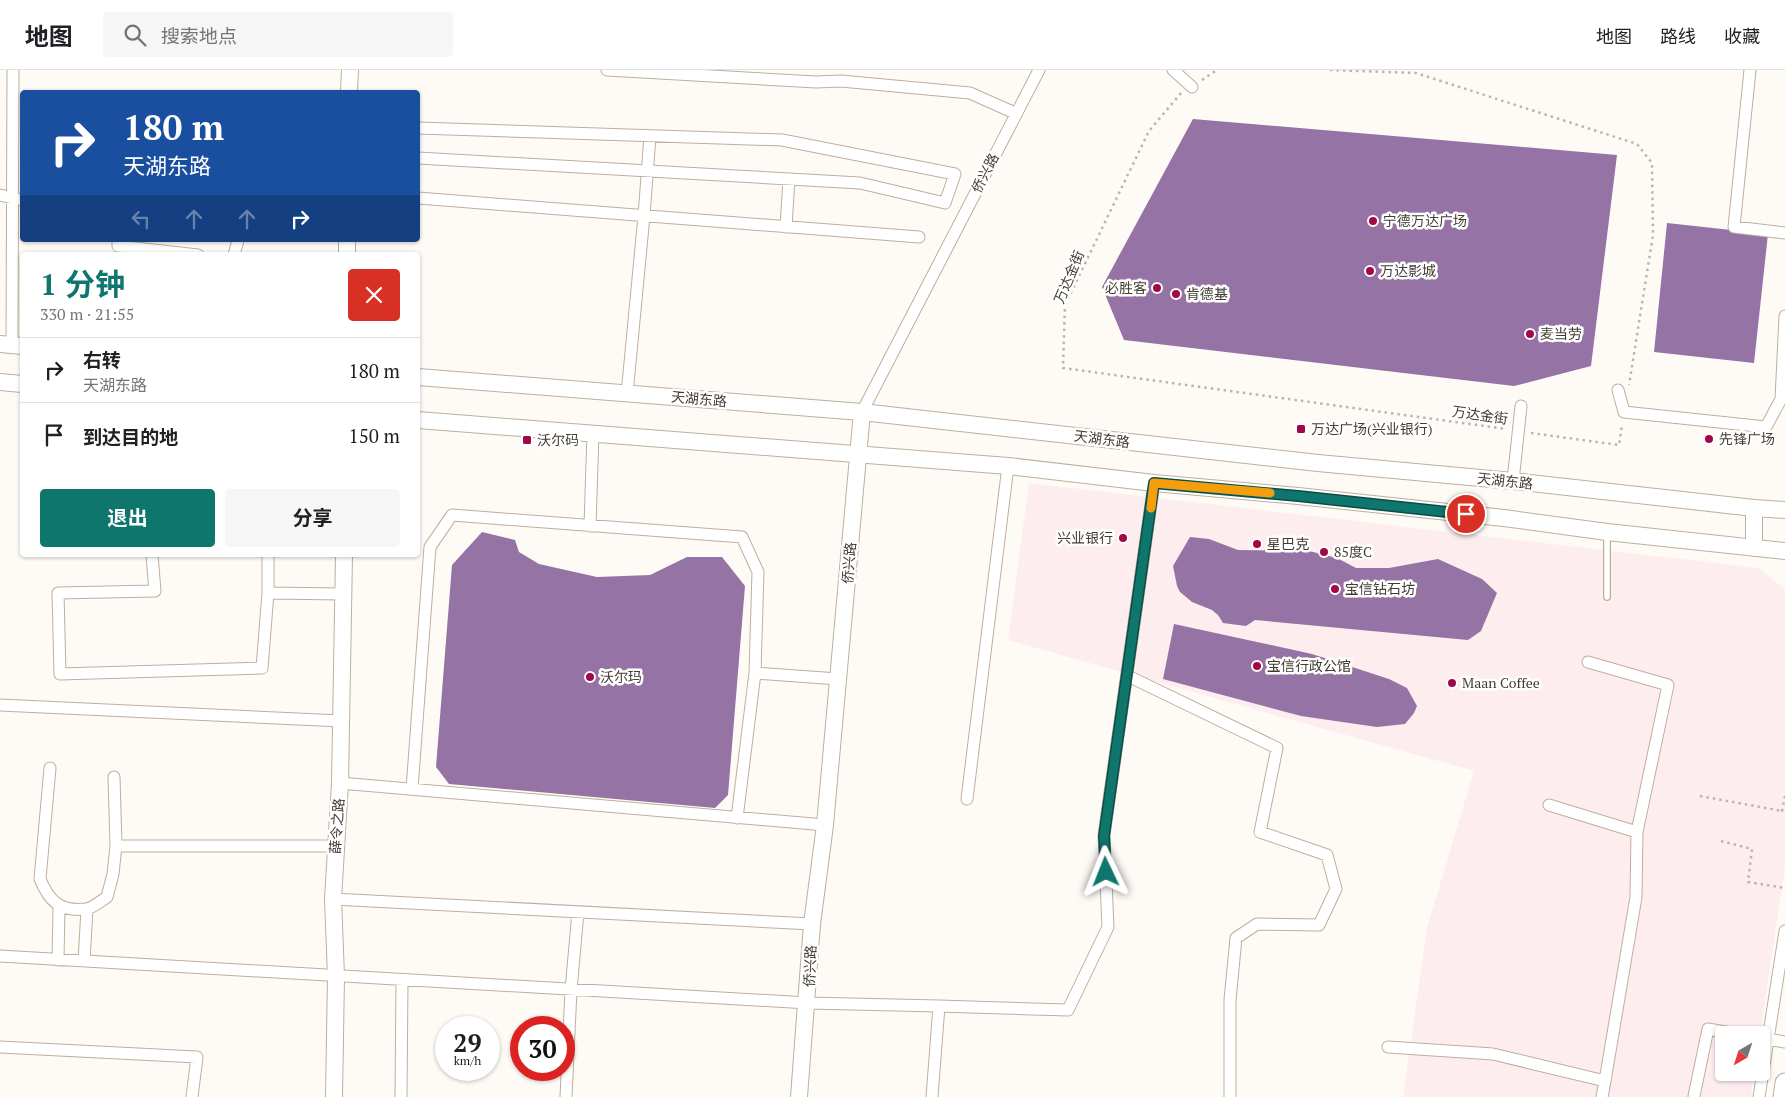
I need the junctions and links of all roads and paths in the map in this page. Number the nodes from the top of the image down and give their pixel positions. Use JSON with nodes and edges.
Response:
{"nodes":[{"id":1,"x":13,"y":70,"type":"edge"},
{"id":2,"x":350,"y":70,"type":"edge"},
{"id":3,"x":607,"y":70,"type":"edge"},
{"id":4,"x":1039,"y":70,"type":"edge"},
{"id":5,"x":1173,"y":70,"type":"edge"},
{"id":6,"x":1217,"y":70,"type":"edge"},
{"id":7,"x":1330,"y":70,"type":"edge"},
{"id":8,"x":1750,"y":70,"type":"edge"},
{"id":9,"x":1192,"y":86,"type":"junction"},
{"id":10,"x":349,"y":90,"type":"edge"},
{"id":11,"x":1015,"y":113,"type":"junction"},
{"id":12,"x":420,"y":128,"type":"edge"},
{"id":13,"x":650,"y":136,"type":"junction"},
{"id":14,"x":420,"y":158,"type":"edge"},
{"id":15,"x":647,"y":171,"type":"junction"},
{"id":16,"x":789,"y":180,"type":"junction"},
{"id":17,"x":0,"y":195,"type":"edge"},
{"id":18,"x":17,"y":198,"type":"edge"},
{"id":19,"x":420,"y":198,"type":"edge"},
{"id":20,"x":644,"y":216,"type":"junction"},
{"id":21,"x":786,"y":227,"type":"junction"},
{"id":22,"x":1785,"y":232,"type":"edge"},
{"id":23,"x":919,"y":237,"type":"dead end"},
{"id":24,"x":118,"y":242,"type":"edge"},
{"id":25,"x":171,"y":252,"type":"edge"},
{"id":26,"x":1785,"y":316,"type":"edge"},
{"id":27,"x":11,"y":345,"type":"edge"},
{"id":28,"x":420,"y":377,"type":"edge"},
{"id":29,"x":0,"y":382,"type":"edge"},
{"id":30,"x":20,"y":384,"type":"edge"},
{"id":31,"x":1618,"y":390,"type":"dead end"},
{"id":32,"x":627,"y":394,"type":"junction"},
{"id":33,"x":1520,"y":406,"type":"dead end"},
{"id":34,"x":862,"y":412,"type":"junction"},
{"id":35,"x":1624,"y":412,"type":"junction"},
{"id":36,"x":420,"y":420,"type":"edge"},
{"id":37,"x":1518,"y":431,"type":"junction"},
{"id":38,"x":593,"y":433,"type":"junction"},
{"id":39,"x":859,"y":453,"type":"junction"},
{"id":40,"x":1008,"y":466,"type":"junction"},
{"id":41,"x":1512,"y":481,"type":"junction"},
{"id":42,"x":1154,"y":483,"type":"junction"},
{"id":43,"x":1754,"y":508,"type":"junction"},
{"id":44,"x":1784,"y":509,"type":"edge"},
{"id":45,"x":590,"y":526,"type":"junction"},
{"id":46,"x":1607,"y":532,"type":"junction"},
{"id":47,"x":1759,"y":548,"type":"junction"},
{"id":48,"x":1785,"y":551,"type":"edge"},
{"id":49,"x":152,"y":557,"type":"edge"},
{"id":50,"x":268,"y":557,"type":"edge"},
{"id":51,"x":344,"y":557,"type":"edge"},
{"id":52,"x":1785,"y":558,"type":"edge"},
{"id":53,"x":268,"y":593,"type":"junction"},
{"id":54,"x":343,"y":594,"type":"junction"},
{"id":55,"x":1607,"y":598,"type":"dead end"},
{"id":56,"x":1588,"y":662,"type":"dead end"},
{"id":57,"x":755,"y":673,"type":"junction"},
{"id":58,"x":1128,"y":676,"type":"junction"},
{"id":59,"x":838,"y":679,"type":"junction"},
{"id":60,"x":0,"y":705,"type":"edge"},
{"id":61,"x":341,"y":721,"type":"junction"},
{"id":62,"x":50,"y":768,"type":"dead end"},
{"id":63,"x":114,"y":777,"type":"dead end"},
{"id":64,"x":340,"y":783,"type":"junction"},
{"id":65,"x":412,"y":789,"type":"junction"},
{"id":66,"x":1700,"y":796,"type":"dead end"},
{"id":67,"x":1785,"y":796,"type":"edge"},
{"id":68,"x":966,"y":799,"type":"dead end"},
{"id":69,"x":1549,"y":804,"type":"dead end"},
{"id":70,"x":1784,"y":811,"type":"edge"},
{"id":71,"x":737,"y":818,"type":"junction"},
{"id":72,"x":825,"y":825,"type":"junction"},
{"id":73,"x":1637,"y":832,"type":"junction"},
{"id":74,"x":1721,"y":841,"type":"dead end"},
{"id":75,"x":116,"y":846,"type":"junction"},
{"id":76,"x":336,"y":846,"type":"junction"},
{"id":77,"x":1785,"y":888,"type":"edge"},
{"id":78,"x":333,"y":899,"type":"junction"},
{"id":79,"x":59,"y":907,"type":"junction"},
{"id":80,"x":87,"y":909,"type":"junction"},
{"id":81,"x":578,"y":912,"type":"junction"},
{"id":82,"x":812,"y":924,"type":"junction"},
{"id":83,"x":1785,"y":932,"type":"edge"},
{"id":84,"x":0,"y":956,"type":"edge"},
{"id":85,"x":58,"y":960,"type":"junction"},
{"id":86,"x":84,"y":961,"type":"junction"},
{"id":87,"x":336,"y":976,"type":"junction"},
{"id":88,"x":402,"y":980,"type":"junction"},
{"id":89,"x":571,"y":990,"type":"junction"},
{"id":90,"x":808,"y":1003,"type":"junction"},
{"id":91,"x":939,"y":1006,"type":"junction"},
{"id":92,"x":1767,"y":1026,"type":"edge"},
{"id":93,"x":1715,"y":1030,"type":"edge"},
{"id":94,"x":1770,"y":1040,"type":"edge"},
{"id":95,"x":1785,"y":1042,"type":"edge"},
{"id":96,"x":0,"y":1047,"type":"edge"},
{"id":97,"x":1388,"y":1047,"type":"dead end"},
{"id":98,"x":1605,"y":1081,"type":"junction"},
{"id":99,"x":1760,"y":1081,"type":"edge"},
{"id":100,"x":1785,"y":1083,"type":"edge"},
{"id":101,"x":1694,"y":1096,"type":"dead end"},
{"id":102,"x":192,"y":1097,"type":"edge"},
{"id":103,"x":334,"y":1097,"type":"edge"},
{"id":104,"x":401,"y":1097,"type":"edge"},
{"id":105,"x":566,"y":1097,"type":"edge"},
{"id":106,"x":799,"y":1097,"type":"edge"},
{"id":107,"x":932,"y":1097,"type":"edge"},
{"id":108,"x":1230,"y":1097,"type":"edge"},
{"id":109,"x":1602,"y":1097,"type":"edge"},
{"id":110,"x":1759,"y":1097,"type":"edge"},
{"id":111,"x":1783,"y":1097,"type":"edge"}],
"edges":[{"from":1,"to":18,"type":"street"},
{"from":2,"to":10,"type":"main road"},
{"from":3,"to":11,"type":"street"},
{"from":4,"to":11,"type":"street","name":"侨兴路"},
{"from":5,"to":9,"type":"street"},
{"from":6,"to":9,"type":"path","name":"万达金街"},
{"from":7,"to":35,"type":"path","name":"万达金街"},
{"from":8,"to":22,"type":"street"},
{"from":9,"to":37,"type":"path","name":"万达金街"},
{"from":11,"to":34,"type":"street","name":"侨兴路"},
{"from":12,"to":13,"type":"street"},
{"from":13,"to":15,"type":"street"},
{"from":13,"to":16,"type":"street"},
{"from":14,"to":15,"type":"street"},
{"from":15,"to":16,"type":"street"},
{"from":15,"to":20,"type":"street"},
{"from":16,"to":21,"type":"street"},
{"from":17,"to":18,"type":"street"},
{"from":18,"to":27,"type":"street"},
{"from":19,"to":20,"type":"street"},
{"from":20,"to":21,"type":"street"},
{"from":20,"to":32,"type":"street"},
{"from":21,"to":23,"type":"street"},
{"from":24,"to":25,"type":"street"},
{"from":26,"to":35,"type":"street"},
{"from":28,"to":32,"type":"main road","name":"天湖东路"},
{"from":29,"to":30,"type":"main road"},
{"from":31,"to":35,"type":"street"},
{"from":32,"to":34,"type":"main road","name":"天湖东路"},
{"from":33,"to":37,"type":"street"},
{"from":34,"to":39,"type":"main road","name":"侨兴路"},
{"from":34,"to":41,"type":"main road","name":"天湖东路"},
{"from":35,"to":37,"type":"path","name":"万达金街"},
{"from":36,"to":38,"type":"main road"},
{"from":37,"to":41,"type":"street"},
{"from":38,"to":39,"type":"main road"},
{"from":38,"to":45,"type":"street"},
{"from":39,"to":40,"type":"main road"},
{"from":39,"to":59,"type":"main road","name":"侨兴路"},
{"from":40,"to":42,"type":"main road"},
{"from":40,"to":68,"type":"street"},
{"from":41,"to":43,"type":"main road","name":"天湖东路"},
{"from":42,"to":46,"type":"main road"},
{"from":42,"to":58,"type":"street"},
{"from":43,"to":44,"type":"main road","name":"天湖东路"},
{"from":43,"to":47,"type":"main road"},
{"from":45,"to":57,"type":"street"},
{"from":45,"to":65,"type":"street"},
{"from":46,"to":47,"type":"main road"},
{"from":46,"to":55,"type":"lane"},
{"from":47,"to":48,"type":"main road"},
{"from":47,"to":52,"type":"main road"},
{"from":49,"to":53,"type":"street"},
{"from":50,"to":53,"type":"street"},
{"from":51,"to":54,"type":"main road","name":"薛令之路"},
{"from":53,"to":54,"type":"street"},
{"from":54,"to":61,"type":"main road","name":"薛令之路"},
{"from":56,"to":73,"type":"street"},
{"from":57,"to":59,"type":"street"},
{"from":57,"to":71,"type":"street"},
{"from":58,"to":91,"type":"street"},
{"from":58,"to":108,"type":"street"},
{"from":59,"to":72,"type":"main road","name":"侨兴路"},
{"from":60,"to":61,"type":"street"},
{"from":61,"to":64,"type":"main road","name":"薛令之路"},
{"from":62,"to":79,"type":"street"},
{"from":63,"to":75,"type":"street"},
{"from":64,"to":65,"type":"street"},
{"from":64,"to":76,"type":"main road","name":"薛令之路"},
{"from":65,"to":71,"type":"street"},
{"from":66,"to":70,"type":"path"},
{"from":67,"to":70,"type":"path"},
{"from":69,"to":73,"type":"street"},
{"from":71,"to":72,"type":"street"},
{"from":72,"to":82,"type":"main road","name":"侨兴路"},
{"from":73,"to":98,"type":"street"},
{"from":74,"to":77,"type":"path"},
{"from":75,"to":76,"type":"street"},
{"from":75,"to":80,"type":"street"},
{"from":76,"to":78,"type":"main road","name":"薛令之路"},
{"from":78,"to":81,"type":"street"},
{"from":78,"to":87,"type":"main road","name":"薛令之路"},
{"from":79,"to":80,"type":"street"},
{"from":79,"to":85,"type":"street"},
{"from":80,"to":86,"type":"street"},
{"from":81,"to":82,"type":"street"},
{"from":81,"to":89,"type":"street"},
{"from":82,"to":90,"type":"main road","name":"侨兴路"},
{"from":83,"to":92,"type":"street"},
{"from":84,"to":85,"type":"street"},
{"from":85,"to":86,"type":"street"},
{"from":86,"to":87,"type":"street"},
{"from":87,"to":88,"type":"street"},
{"from":87,"to":103,"type":"main road","name":"薛令之路"},
{"from":88,"to":89,"type":"street"},
{"from":88,"to":104,"type":"street"},
{"from":89,"to":90,"type":"street"},
{"from":89,"to":105,"type":"street"},
{"from":90,"to":91,"type":"street"},
{"from":90,"to":106,"type":"main road","name":"侨兴路"},
{"from":91,"to":107,"type":"street"},
{"from":93,"to":101,"type":"street"},
{"from":94,"to":95,"type":"street"},
{"from":96,"to":102,"type":"street"},
{"from":97,"to":98,"type":"street"},
{"from":98,"to":109,"type":"street"},
{"from":99,"to":110,"type":"street"},
{"from":100,"to":111,"type":"main road"}]}
